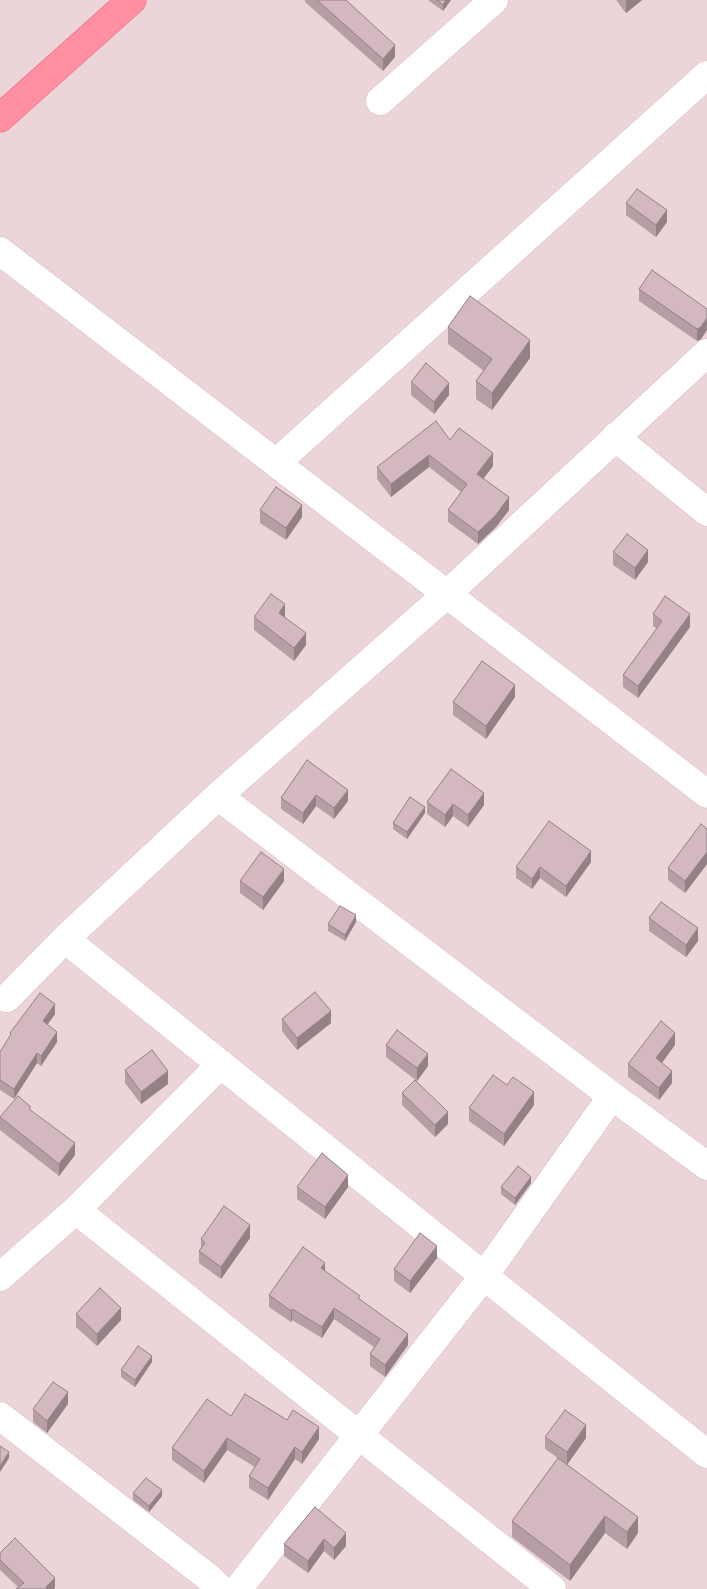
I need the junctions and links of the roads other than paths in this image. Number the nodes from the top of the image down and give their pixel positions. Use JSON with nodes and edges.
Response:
{"nodes":[{"id":1,"x":132,"y":0,"type":"edge"},
{"id":2,"x":494,"y":0,"type":"edge"},
{"id":3,"x":707,"y":75,"type":"edge"},
{"id":4,"x":380,"y":101,"type":"dead end"},
{"id":5,"x":0,"y":118,"type":"edge"},
{"id":6,"x":0,"y":251,"type":"edge"},
{"id":7,"x":707,"y":353,"type":"edge"},
{"id":8,"x":616,"y":437,"type":"junction"},
{"id":9,"x":276,"y":463,"type":"junction"},
{"id":10,"x":707,"y":512,"type":"edge"},
{"id":11,"x":447,"y":594,"type":"junction"},
{"id":12,"x":707,"y":794,"type":"edge"},
{"id":13,"x":218,"y":796,"type":"junction"},
{"id":14,"x":65,"y":939,"type":"junction"},
{"id":15,"x":7,"y":998,"type":"dead end"},
{"id":16,"x":221,"y":1064,"type":"junction"},
{"id":17,"x":612,"y":1096,"type":"junction"},
{"id":18,"x":707,"y":1166,"type":"edge"},
{"id":19,"x":76,"y":1210,"type":"junction"},
{"id":20,"x":484,"y":1276,"type":"junction"},
{"id":21,"x":0,"y":1277,"type":"edge"},
{"id":22,"x":0,"y":1416,"type":"edge"},
{"id":23,"x":358,"y":1435,"type":"junction"},
{"id":24,"x":707,"y":1454,"type":"edge"},
{"id":25,"x":220,"y":1589,"type":"edge"},
{"id":26,"x":238,"y":1589,"type":"edge"},
{"id":27,"x":552,"y":1589,"type":"edge"}],
"edges":[{"from":1,"to":5,"type":"main road"},
{"from":2,"to":4,"type":"street"},
{"from":3,"to":9,"type":"street"},
{"from":6,"to":9,"type":"street"},
{"from":7,"to":8,"type":"street"},
{"from":8,"to":10,"type":"street"},
{"from":8,"to":11,"type":"street"},
{"from":9,"to":11,"type":"street"},
{"from":11,"to":12,"type":"street"},
{"from":11,"to":13,"type":"street"},
{"from":13,"to":14,"type":"street"},
{"from":13,"to":17,"type":"street"},
{"from":14,"to":15,"type":"street"},
{"from":14,"to":16,"type":"street"},
{"from":16,"to":19,"type":"street"},
{"from":16,"to":20,"type":"street"},
{"from":17,"to":18,"type":"street"},
{"from":17,"to":20,"type":"street"},
{"from":19,"to":21,"type":"street"},
{"from":19,"to":23,"type":"street"},
{"from":20,"to":23,"type":"street"},
{"from":20,"to":24,"type":"street"},
{"from":22,"to":25,"type":"street"},
{"from":23,"to":26,"type":"street"},
{"from":23,"to":27,"type":"street"}]}
